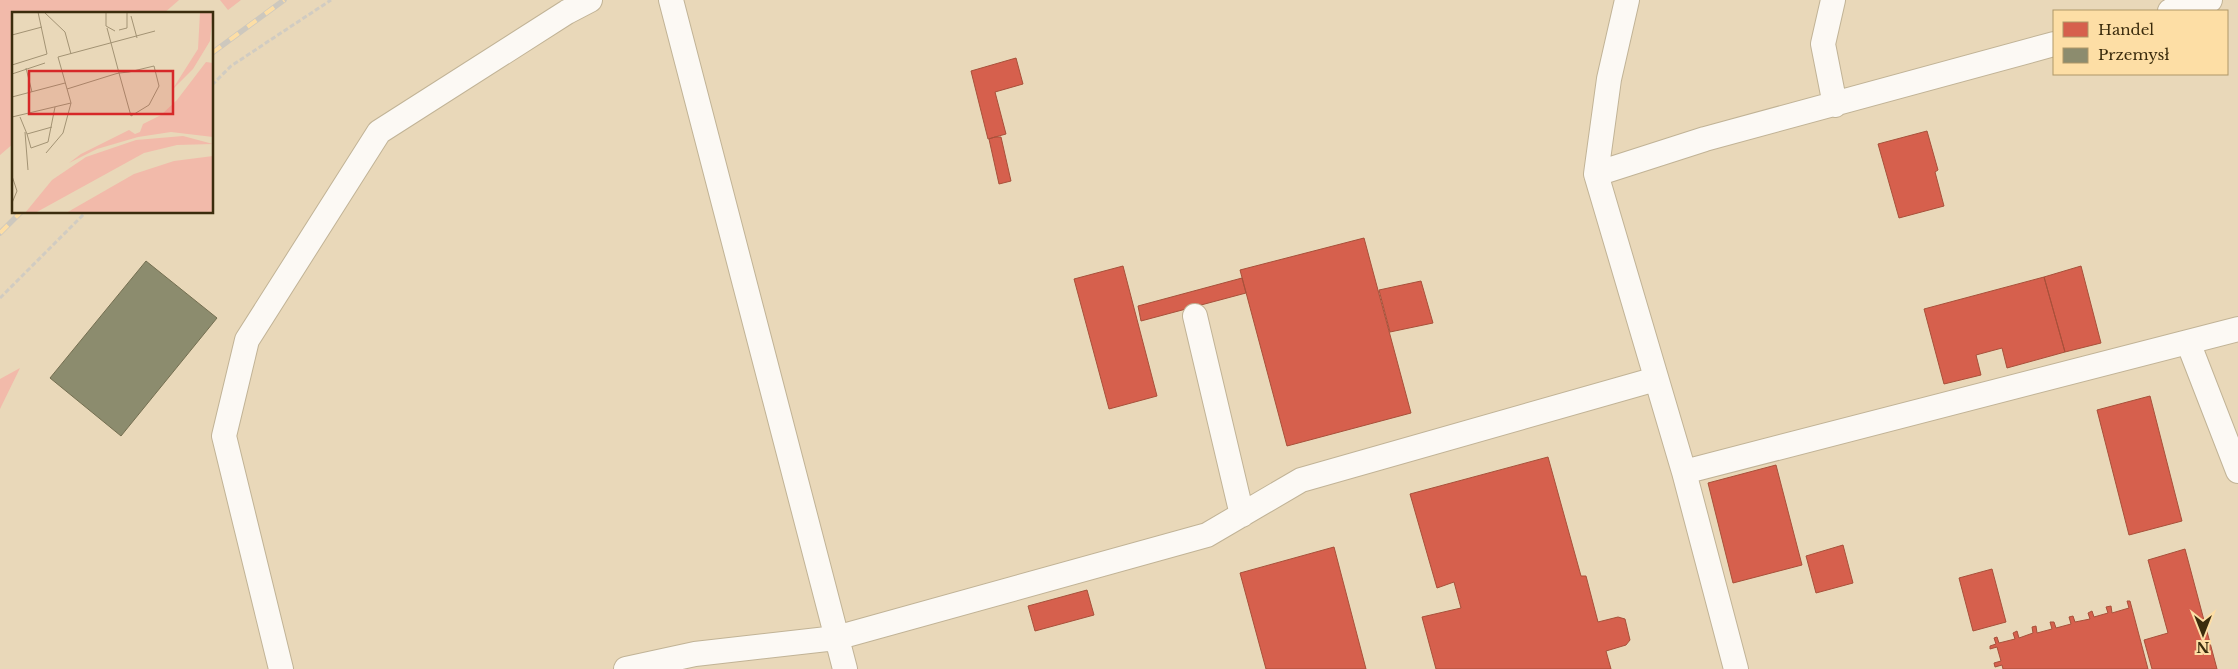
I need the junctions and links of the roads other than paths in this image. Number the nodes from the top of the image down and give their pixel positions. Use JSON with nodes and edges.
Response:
{"nodes":[{"id":1,"x":590,"y":0,"type":"edge"},
{"id":2,"x":671,"y":0,"type":"edge"},
{"id":3,"x":1627,"y":0,"type":"edge"},
{"id":4,"x":1833,"y":0,"type":"edge"},
{"id":5,"x":2210,"y":0,"type":"edge"},
{"id":6,"x":2174,"y":10,"type":"edge"},
{"id":7,"x":2053,"y":44,"type":"edge"},
{"id":8,"x":1835,"y":105,"type":"junction"},
{"id":9,"x":1596,"y":174,"type":"junction"},
{"id":10,"x":1195,"y":316,"type":"dead end"},
{"id":11,"x":2238,"y":329,"type":"edge"},
{"id":12,"x":2188,"y":342,"type":"junction"},
{"id":13,"x":1656,"y":379,"type":"junction"},
{"id":14,"x":2238,"y":471,"type":"edge"},
{"id":15,"x":1684,"y":472,"type":"junction"},
{"id":16,"x":1242,"y":514,"type":"junction"},
{"id":17,"x":836,"y":638,"type":"junction"},
{"id":18,"x":281,"y":669,"type":"edge"},
{"id":19,"x":626,"y":669,"type":"edge"},
{"id":20,"x":845,"y":669,"type":"edge"},
{"id":21,"x":1736,"y":669,"type":"edge"}],
"edges":[{"from":1,"to":18,"type":"lane"},
{"from":2,"to":17,"type":"lane"},
{"from":3,"to":9,"type":"lane"},
{"from":4,"to":8,"type":"lane"},
{"from":5,"to":6,"type":"lane"},
{"from":7,"to":8,"type":"lane"},
{"from":8,"to":9,"type":"lane"},
{"from":9,"to":13,"type":"lane"},
{"from":10,"to":16,"type":"lane"},
{"from":11,"to":12,"type":"lane"},
{"from":12,"to":14,"type":"lane"},
{"from":12,"to":15,"type":"lane"},
{"from":13,"to":15,"type":"lane"},
{"from":13,"to":16,"type":"lane"},
{"from":15,"to":21,"type":"lane"},
{"from":16,"to":17,"type":"lane"},
{"from":17,"to":19,"type":"lane"},
{"from":17,"to":20,"type":"lane"}]}
